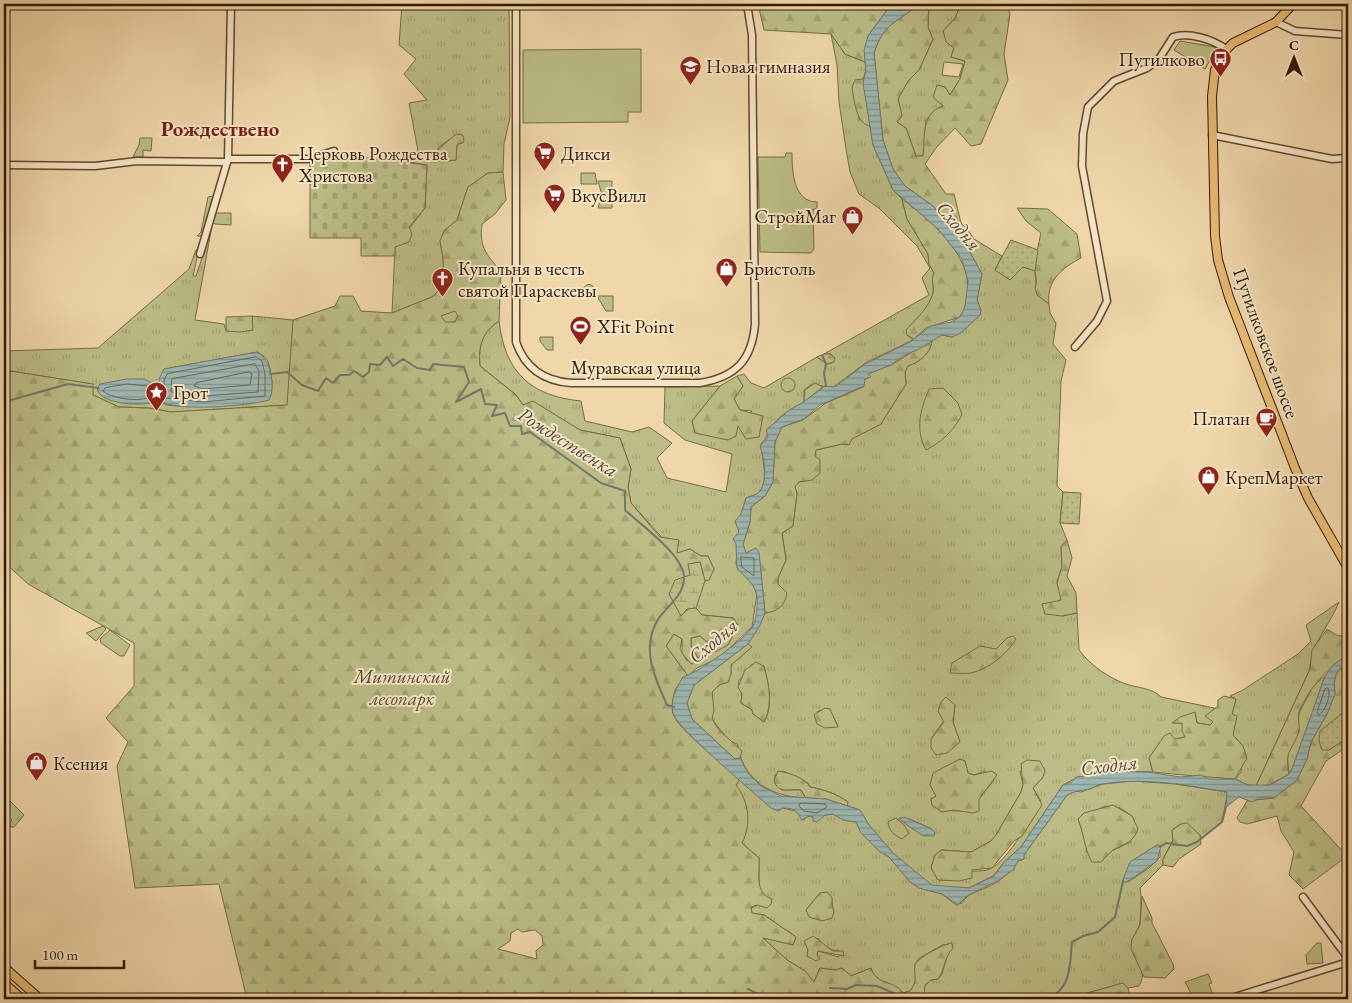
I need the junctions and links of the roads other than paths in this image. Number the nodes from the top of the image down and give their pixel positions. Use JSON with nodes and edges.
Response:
{"nodes":[{"id":1,"x":10,"y":4,"type":"edge"},
{"id":2,"x":230,"y":4,"type":"edge"},
{"id":3,"x":516,"y":4,"type":"edge"},
{"id":4,"x":747,"y":4,"type":"edge"},
{"id":5,"x":1293,"y":4,"type":"edge"},
{"id":6,"x":4,"y":12,"type":"edge"},
{"id":7,"x":1276,"y":22,"type":"junction"},
{"id":8,"x":1348,"y":35,"type":"edge"},
{"id":9,"x":1226,"y":49,"type":"junction"},
{"id":10,"x":1212,"y":135,"type":"junction"},
{"id":11,"x":334,"y":151,"type":"dead end"},
{"id":12,"x":1348,"y":158,"type":"edge"},
{"id":13,"x":226,"y":161,"type":"junction"},
{"id":14,"x":4,"y":164,"type":"edge"},
{"id":15,"x":200,"y":254,"type":"dead end"},
{"id":16,"x":1075,"y":347,"type":"dead end"},
{"id":17,"x":1348,"y":568,"type":"edge"},
{"id":18,"x":1303,"y":896,"type":"dead end"},
{"id":19,"x":1348,"y":958,"type":"edge"},
{"id":20,"x":1348,"y":962,"type":"edge"},
{"id":21,"x":4,"y":967,"type":"edge"},
{"id":22,"x":4,"y":983,"type":"edge"},
{"id":23,"x":22,"y":999,"type":"edge"},
{"id":24,"x":40,"y":999,"type":"edge"},
{"id":25,"x":1228,"y":999,"type":"edge"}],
"edges":[{"from":1,"to":6,"type":"street"},
{"from":2,"to":13,"type":"street"},
{"from":3,"to":4,"type":"street","name":"Муравская улица"},
{"from":5,"to":7,"type":"main road","name":"Путилковское шоссе"},
{"from":7,"to":8,"type":"street"},
{"from":7,"to":9,"type":"main road","name":"Путилковское шоссе"},
{"from":9,"to":10,"type":"main road","name":"Путилковское шоссе"},
{"from":9,"to":16,"type":"street"},
{"from":10,"to":12,"type":"street"},
{"from":10,"to":17,"type":"main road","name":"Путилковское шоссе"},
{"from":11,"to":13,"type":"street"},
{"from":13,"to":14,"type":"street"},
{"from":13,"to":15,"type":"street"},
{"from":18,"to":19,"type":"street"},
{"from":20,"to":25,"type":"street"},
{"from":21,"to":24,"type":"main road"},
{"from":22,"to":23,"type":"main road"}]}
